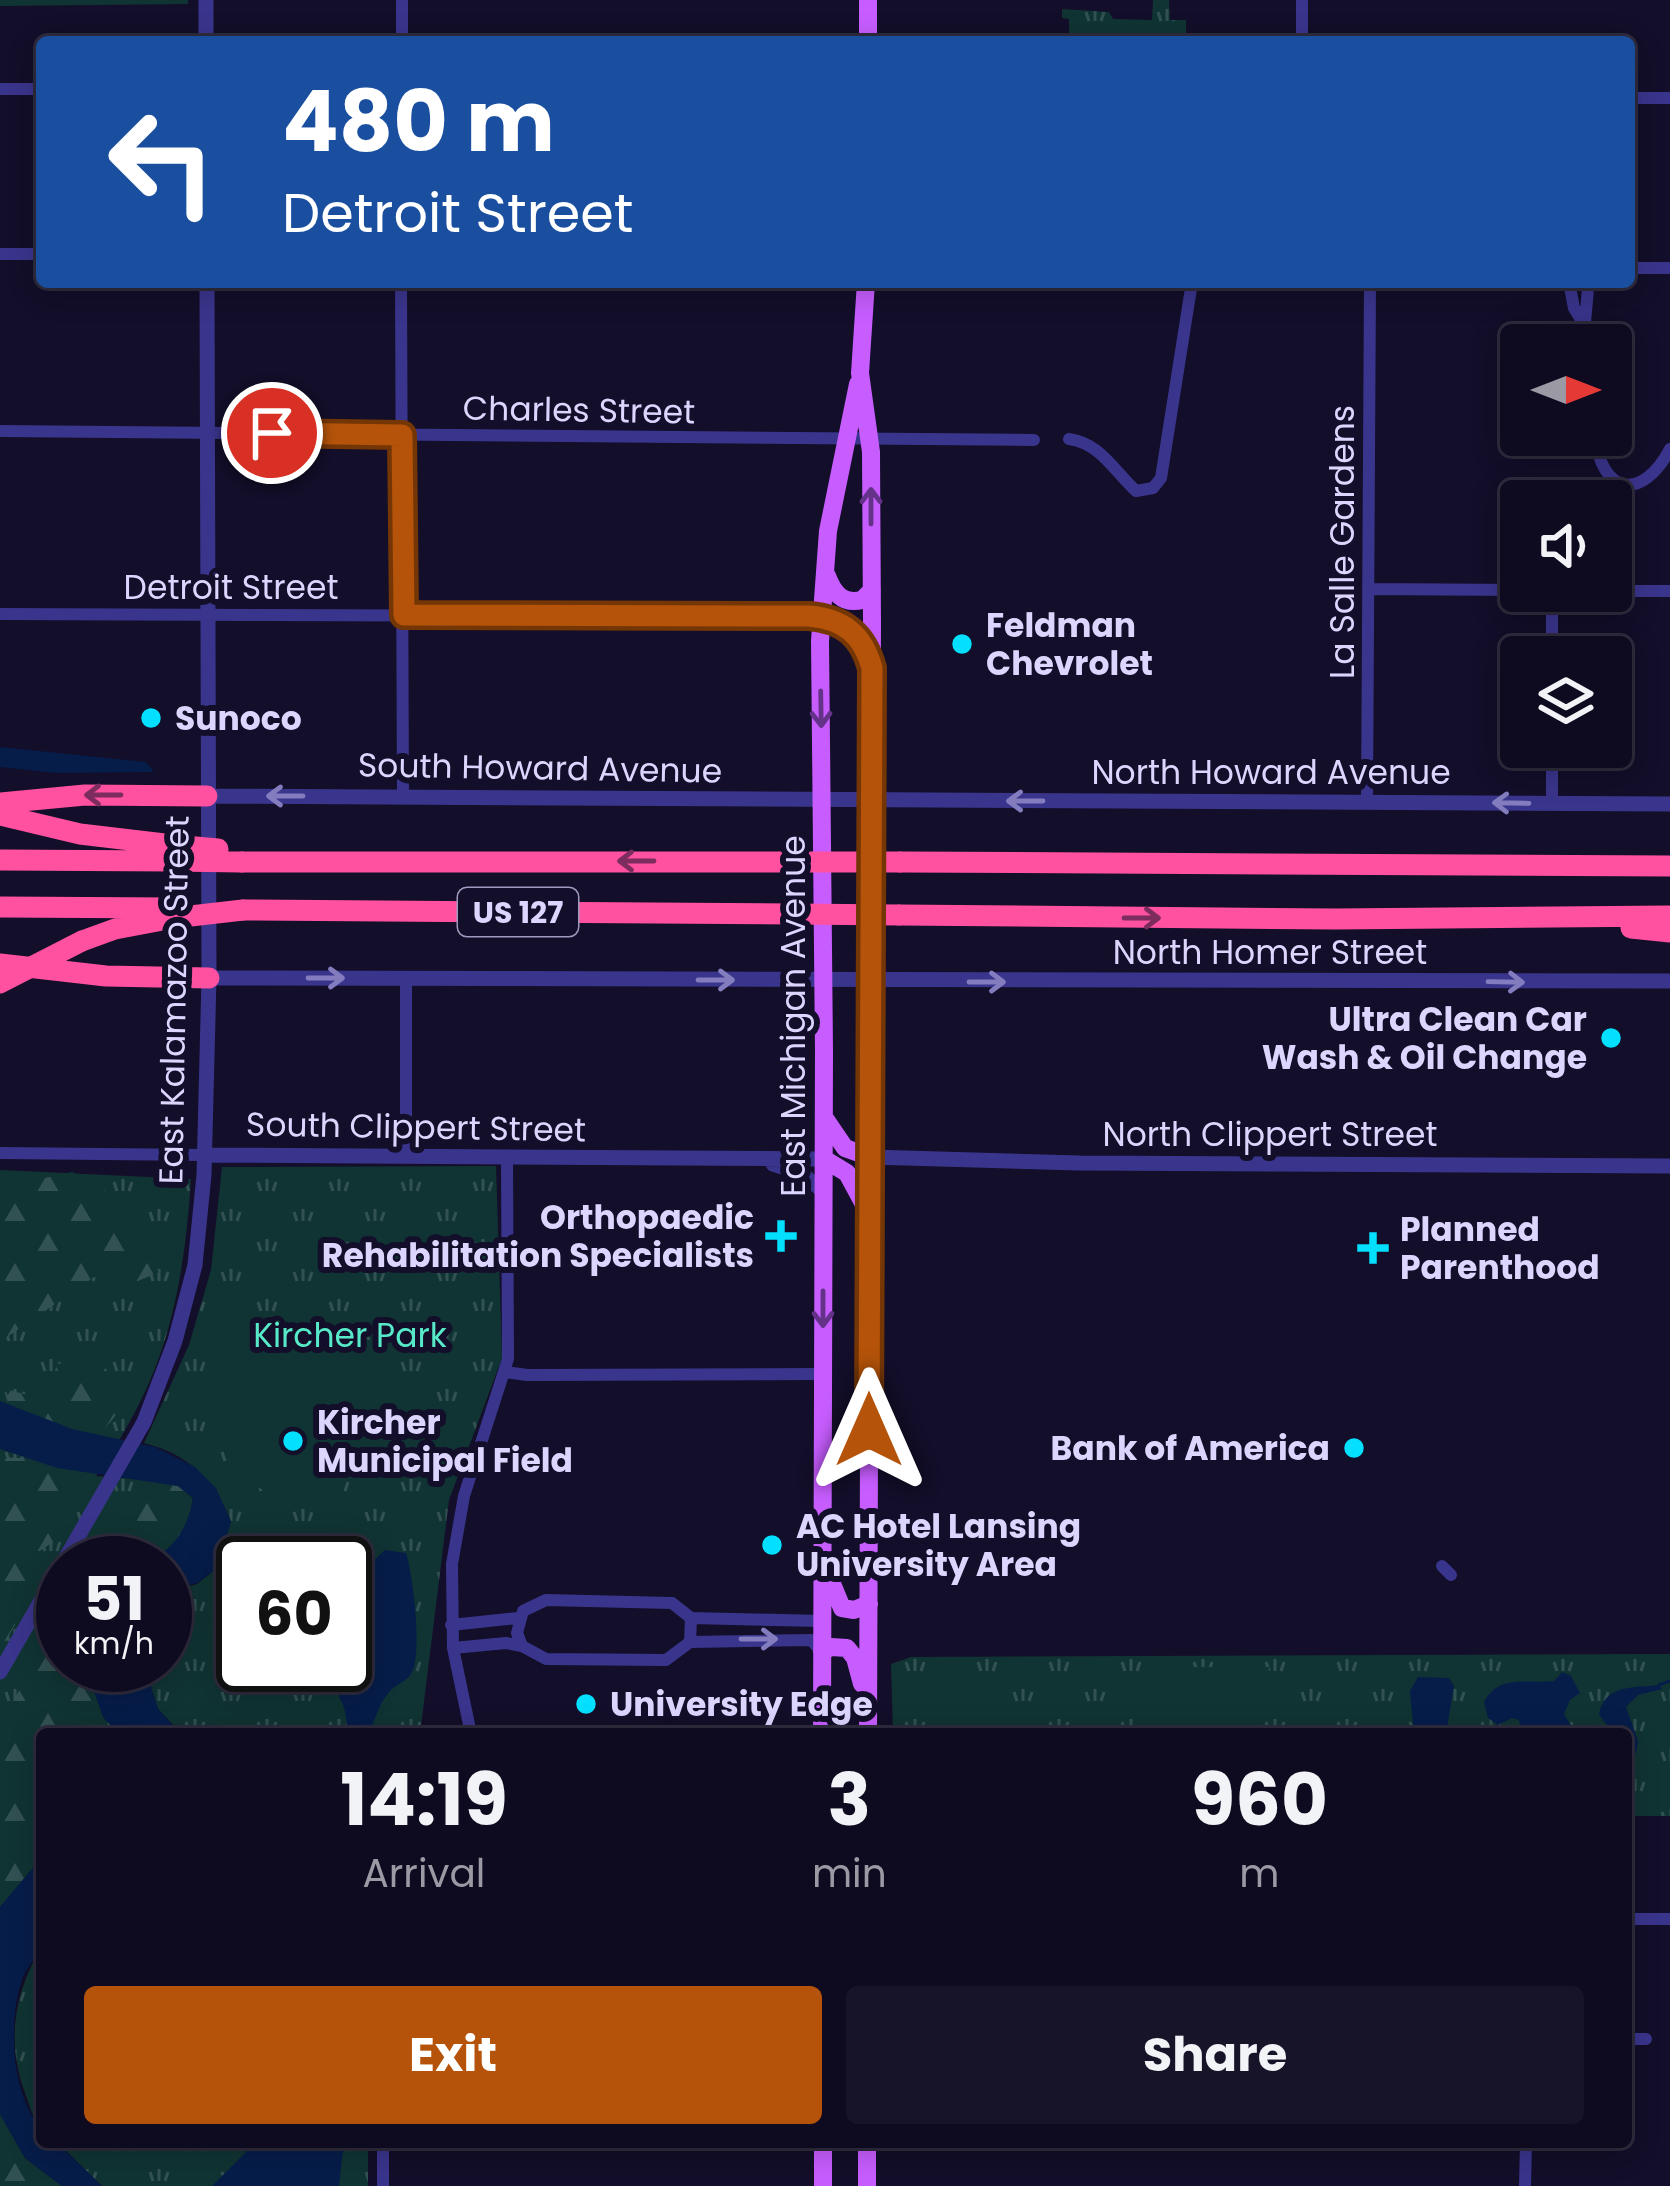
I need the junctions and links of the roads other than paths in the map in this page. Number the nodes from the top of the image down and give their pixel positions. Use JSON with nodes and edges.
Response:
{"nodes":[{"id":1,"x":206,"y":0,"type":"edge"},
{"id":2,"x":402,"y":0,"type":"edge"},
{"id":3,"x":868,"y":0,"type":"edge"},
{"id":4,"x":1302,"y":0,"type":"edge"},
{"id":5,"x":206,"y":36,"type":"edge"},
{"id":6,"x":402,"y":36,"type":"edge"},
{"id":7,"x":868,"y":36,"type":"edge"},
{"id":8,"x":1303,"y":36,"type":"edge"},
{"id":9,"x":0,"y":88,"type":"edge"},
{"id":10,"x":36,"y":89,"type":"edge"},
{"id":11,"x":1635,"y":98,"type":"edge"},
{"id":12,"x":1670,"y":98,"type":"edge"},
{"id":13,"x":0,"y":254,"type":"edge"},
{"id":14,"x":36,"y":254,"type":"edge"},
{"id":15,"x":1635,"y":268,"type":"edge"},
{"id":16,"x":1670,"y":268,"type":"edge"},
{"id":17,"x":207,"y":288,"type":"edge"},
{"id":18,"x":401,"y":288,"type":"edge"},
{"id":19,"x":866,"y":288,"type":"edge"},
{"id":20,"x":1191,"y":288,"type":"edge"},
{"id":21,"x":1370,"y":288,"type":"edge"},
{"id":22,"x":1570,"y":288,"type":"edge"},
{"id":23,"x":1588,"y":288,"type":"edge"},
{"id":24,"x":1582,"y":321,"type":"junction"},
{"id":25,"x":1582,"y":324,"type":"edge"},
{"id":26,"x":860,"y":374,"type":"junction"},
{"id":27,"x":0,"y":431,"type":"edge"},
{"id":28,"x":206,"y":432,"type":"junction"},
{"id":29,"x":402,"y":435,"type":"junction"},
{"id":30,"x":844,"y":439,"type":"junction"},
{"id":31,"x":1069,"y":439,"type":"dead end"},
{"id":32,"x":870,"y":440,"type":"junction"},
{"id":33,"x":1034,"y":440,"type":"dead end"},
{"id":34,"x":1670,"y":449,"type":"edge"},
{"id":35,"x":1599,"y":456,"type":"edge"},
{"id":36,"x":824,"y":566,"type":"junction"},
{"id":37,"x":1368,"y":589,"type":"junction"},
{"id":38,"x":872,"y":590,"type":"junction"},
{"id":39,"x":1500,"y":590,"type":"edge"},
{"id":40,"x":1632,"y":591,"type":"edge"},
{"id":41,"x":1670,"y":591,"type":"edge"},
{"id":42,"x":836,"y":594,"type":"junction"},
{"id":43,"x":0,"y":614,"type":"edge"},
{"id":44,"x":207,"y":614,"type":"junction"},
{"id":45,"x":404,"y":615,"type":"junction"},
{"id":46,"x":821,"y":617,"type":"junction"},
{"id":47,"x":872,"y":622,"type":"junction"},
{"id":48,"x":820,"y":641,"type":"junction"},
{"id":49,"x":862,"y":644,"type":"junction"},
{"id":50,"x":872,"y":668,"type":"junction"},
{"id":51,"x":1552,"y":768,"type":"edge"},
{"id":52,"x":207,"y":796,"type":"junction"},
{"id":53,"x":403,"y":796,"type":"junction"},
{"id":54,"x":871,"y":800,"type":"junction"},
{"id":55,"x":822,"y":801,"type":"junction"},
{"id":56,"x":1367,"y":802,"type":"junction"},
{"id":57,"x":0,"y":803,"type":"edge"},
{"id":58,"x":1552,"y":804,"type":"junction"},
{"id":59,"x":1670,"y":804,"type":"edge"},
{"id":60,"x":0,"y":815,"type":"edge"},
{"id":61,"x":172,"y":853,"type":"junction"},
{"id":62,"x":0,"y":860,"type":"edge"},
{"id":63,"x":1670,"y":862,"type":"edge"},
{"id":64,"x":0,"y":907,"type":"edge"},
{"id":65,"x":173,"y":913,"type":"junction"},
{"id":66,"x":1510,"y":916,"type":"junction"},
{"id":67,"x":1670,"y":916,"type":"edge"},
{"id":68,"x":1670,"y":932,"type":"edge"},
{"id":69,"x":0,"y":960,"type":"edge"},
{"id":70,"x":209,"y":978,"type":"junction"},
{"id":71,"x":406,"y":978,"type":"junction"},
{"id":72,"x":824,"y":981,"type":"junction"},
{"id":73,"x":870,"y":981,"type":"junction"},
{"id":74,"x":1670,"y":981,"type":"edge"},
{"id":75,"x":0,"y":982,"type":"edge"},
{"id":76,"x":824,"y":1103,"type":"junction"},
{"id":77,"x":0,"y":1153,"type":"edge"},
{"id":78,"x":205,"y":1155,"type":"junction"},
{"id":79,"x":406,"y":1157,"type":"junction"},
{"id":80,"x":870,"y":1157,"type":"junction"},
{"id":81,"x":507,"y":1158,"type":"junction"},
{"id":82,"x":824,"y":1159,"type":"junction"},
{"id":83,"x":758,"y":1160,"type":"junction"},
{"id":84,"x":1670,"y":1166,"type":"edge"},
{"id":85,"x":824,"y":1192,"type":"junction"},
{"id":86,"x":870,"y":1220,"type":"junction"},
{"id":87,"x":506,"y":1372,"type":"junction"},
{"id":88,"x":823,"y":1373,"type":"junction"},
{"id":89,"x":822,"y":1552,"type":"junction"},
{"id":90,"x":836,"y":1601,"type":"junction"},
{"id":91,"x":869,"y":1604,"type":"junction"},
{"id":92,"x":518,"y":1618,"type":"junction"},
{"id":93,"x":691,"y":1618,"type":"junction"},
{"id":94,"x":822,"y":1622,"type":"junction"},
{"id":95,"x":452,"y":1625,"type":"junction"},
{"id":96,"x":869,"y":1639,"type":"junction"},
{"id":97,"x":690,"y":1642,"type":"junction"},
{"id":98,"x":522,"y":1646,"type":"junction"},
{"id":99,"x":453,"y":1648,"type":"junction"},
{"id":100,"x":822,"y":1652,"type":"junction"},
{"id":101,"x":855,"y":1658,"type":"junction"},
{"id":102,"x":0,"y":1672,"type":"edge"},
{"id":103,"x":868,"y":1713,"type":"junction"},
{"id":104,"x":470,"y":1728,"type":"edge"},
{"id":105,"x":822,"y":1728,"type":"edge"},
{"id":106,"x":868,"y":1728,"type":"edge"},
{"id":107,"x":1632,"y":1919,"type":"edge"},
{"id":108,"x":1670,"y":1919,"type":"edge"},
{"id":109,"x":1632,"y":2039,"type":"edge"},
{"id":110,"x":1646,"y":2039,"type":"dead end"},
{"id":111,"x":383,"y":2148,"type":"edge"},
{"id":112,"x":823,"y":2148,"type":"edge"},
{"id":113,"x":867,"y":2148,"type":"edge"},
{"id":114,"x":1526,"y":2148,"type":"edge"},
{"id":115,"x":383,"y":2186,"type":"edge"},
{"id":116,"x":823,"y":2186,"type":"edge"},
{"id":117,"x":867,"y":2186,"type":"edge"},
{"id":118,"x":1526,"y":2186,"type":"edge"}],
"edges":[{"from":1,"to":5,"type":"street"},
{"from":2,"to":6,"type":"street"},
{"from":3,"to":7,"type":"main road"},
{"from":4,"to":8,"type":"street"},
{"from":9,"to":10,"type":"street"},
{"from":11,"to":12,"type":"street"},
{"from":13,"to":14,"type":"street"},
{"from":15,"to":16,"type":"street"},
{"from":17,"to":28,"type":"street","name":"East Kalamazoo Street"},
{"from":18,"to":29,"type":"street"},
{"from":19,"to":26,"type":"main road","name":"East Michigan Avenue"},
{"from":20,"to":31,"type":"street"},
{"from":21,"to":37,"type":"street","name":"La Salle Gardens"},
{"from":22,"to":24,"type":"street"},
{"from":23,"to":24,"type":"street"},
{"from":24,"to":25,"type":"street"},
{"from":26,"to":30,"type":"main road","name":"East Michigan Avenue"},
{"from":26,"to":32,"type":"main road","name":"East Michigan Avenue"},
{"from":27,"to":28,"type":"street","name":"Charles Street"},
{"from":28,"to":29,"type":"street","name":"Charles Street"},
{"from":28,"to":44,"type":"street","name":"East Kalamazoo Street"},
{"from":29,"to":30,"type":"street","name":"Charles Street"},
{"from":29,"to":45,"type":"street"},
{"from":30,"to":32,"type":"street","name":"Charles Street"},
{"from":30,"to":36,"type":"main road","name":"East Michigan Avenue"},
{"from":32,"to":33,"type":"street","name":"Charles Street"},
{"from":38,"to":32,"type":"main road","name":"East Michigan Avenue","one_way":true},
{"from":34,"to":35,"type":"street"},
{"from":36,"to":42,"type":"main road"},
{"from":36,"to":46,"type":"main road","name":"East Michigan Avenue"},
{"from":37,"to":39,"type":"street"},
{"from":37,"to":56,"type":"street","name":"La Salle Gardens"},
{"from":38,"to":42,"type":"main road"},
{"from":38,"to":47,"type":"main road","name":"East Michigan Avenue"},
{"from":40,"to":41,"type":"street"},
{"from":42,"to":47,"type":"main road"},
{"from":43,"to":44,"type":"street","name":"Detroit Street"},
{"from":44,"to":45,"type":"street","name":"Detroit Street"},
{"from":44,"to":52,"type":"street","name":"East Kalamazoo Street"},
{"from":45,"to":46,"type":"street","name":"Detroit Street"},
{"from":45,"to":53,"type":"street"},
{"from":46,"to":48,"type":"main road","name":"East Michigan Avenue"},
{"from":46,"to":49,"type":"main road"},
{"from":47,"to":50,"type":"main road","name":"East Michigan Avenue"},
{"from":48,"to":49,"type":"main road"},
{"from":48,"to":55,"type":"main road","name":"East Michigan Avenue","one_way":true},
{"from":49,"to":50,"type":"main road"},
{"from":50,"to":54,"type":"main road","name":"East Michigan Avenue"},
{"from":51,"to":58,"type":"street"},
{"from":53,"to":52,"type":"street","name":"South Howard Avenue","one_way":true},
{"from":52,"to":57,"type":"highway","one_way":true},
{"from":52,"to":70,"type":"street","name":"East Kalamazoo Street"},
{"from":53,"to":55,"type":"street","name":"South Howard Avenue"},
{"from":54,"to":55,"type":"street","name":"South Howard Avenue"},
{"from":56,"to":54,"type":"street","name":"North Howard Avenue","one_way":true},
{"from":54,"to":73,"type":"main road","name":"East Michigan Avenue"},
{"from":55,"to":72,"type":"main road","name":"East Michigan Avenue"},
{"from":58,"to":56,"type":"street","name":"North Howard Avenue","one_way":true},
{"from":58,"to":59,"type":"street","name":"North Howard Avenue"},
{"from":60,"to":61,"type":"highway"},
{"from":61,"to":62,"type":"highway","number":"US 127"},
{"from":63,"to":61,"type":"highway","number":"US 127","one_way":true,"bridge":true},
{"from":64,"to":65,"type":"highway","number":"US 127"},
{"from":65,"to":66,"type":"highway","number":"US 127","one_way":true,"bridge":true},
{"from":65,"to":75,"type":"highway","bridge":true},
{"from":66,"to":67,"type":"highway","number":"US 127"},
{"from":66,"to":68,"type":"highway"},
{"from":69,"to":70,"type":"highway"},
{"from":70,"to":71,"type":"street","name":"North Homer Street","one_way":true},
{"from":70,"to":78,"type":"street","name":"East Kalamazoo Street"},
{"from":71,"to":72,"type":"street","name":"North Homer Street","one_way":true},
{"from":71,"to":79,"type":"street"},
{"from":72,"to":73,"type":"street","name":"North Homer Street"},
{"from":72,"to":76,"type":"main road","name":"East Michigan Avenue"},
{"from":73,"to":74,"type":"street","name":"North Homer Street","one_way":true},
{"from":73,"to":80,"type":"main road","name":"East Michigan Avenue"},
{"from":76,"to":80,"type":"main road"},
{"from":76,"to":82,"type":"main road","name":"East Michigan Avenue"},
{"from":77,"to":78,"type":"street","name":"South Clippert Street"},
{"from":78,"to":79,"type":"street","name":"South Clippert Street"},
{"from":78,"to":102,"type":"street","name":"East Kalamazoo Street"},
{"from":79,"to":81,"type":"street","name":"South Clippert Street"},
{"from":80,"to":84,"type":"street","name":"North Clippert Street"},
{"from":80,"to":86,"type":"main road","name":"East Michigan Avenue"},
{"from":81,"to":83,"type":"street","name":"South Clippert Street"},
{"from":81,"to":87,"type":"street"},
{"from":82,"to":83,"type":"street","name":"South Clippert Street"},
{"from":82,"to":85,"type":"main road","name":"East Michigan Avenue"},
{"from":82,"to":86,"type":"main road"},
{"from":83,"to":85,"type":"street","name":"South Clippert Street"},
{"from":85,"to":88,"type":"main road","name":"East Michigan Avenue","one_way":true},
{"from":86,"to":91,"type":"main road","name":"East Michigan Avenue"},
{"from":87,"to":88,"type":"street"},
{"from":87,"to":95,"type":"street"},
{"from":88,"to":89,"type":"main road","name":"East Michigan Avenue"},
{"from":89,"to":90,"type":"main road"},
{"from":89,"to":94,"type":"main road","name":"East Michigan Avenue"},
{"from":90,"to":91,"type":"main road"},
{"from":90,"to":96,"type":"main road"},
{"from":91,"to":96,"type":"main road","name":"East Michigan Avenue"},
{"from":92,"to":93,"type":"street"},
{"from":92,"to":95,"type":"street"},
{"from":92,"to":98,"type":"street"},
{"from":93,"to":94,"type":"street"},
{"from":93,"to":97,"type":"street"},
{"from":94,"to":100,"type":"main road","name":"East Michigan Avenue"},
{"from":94,"to":101,"type":"main road"},
{"from":95,"to":99,"type":"street"},
{"from":96,"to":103,"type":"main road","name":"East Michigan Avenue"},
{"from":97,"to":98,"type":"street"},
{"from":97,"to":100,"type":"street","one_way":true},
{"from":98,"to":99,"type":"street"},
{"from":99,"to":104,"type":"street"},
{"from":100,"to":101,"type":"main road"},
{"from":100,"to":105,"type":"main road","name":"East Michigan Avenue"},
{"from":101,"to":103,"type":"main road"},
{"from":103,"to":106,"type":"main road","name":"East Michigan Avenue"},
{"from":107,"to":108,"type":"street"},
{"from":109,"to":110,"type":"street"},
{"from":111,"to":115,"type":"street"},
{"from":112,"to":116,"type":"main road"},
{"from":113,"to":117,"type":"main road"},
{"from":114,"to":118,"type":"street"}]}
